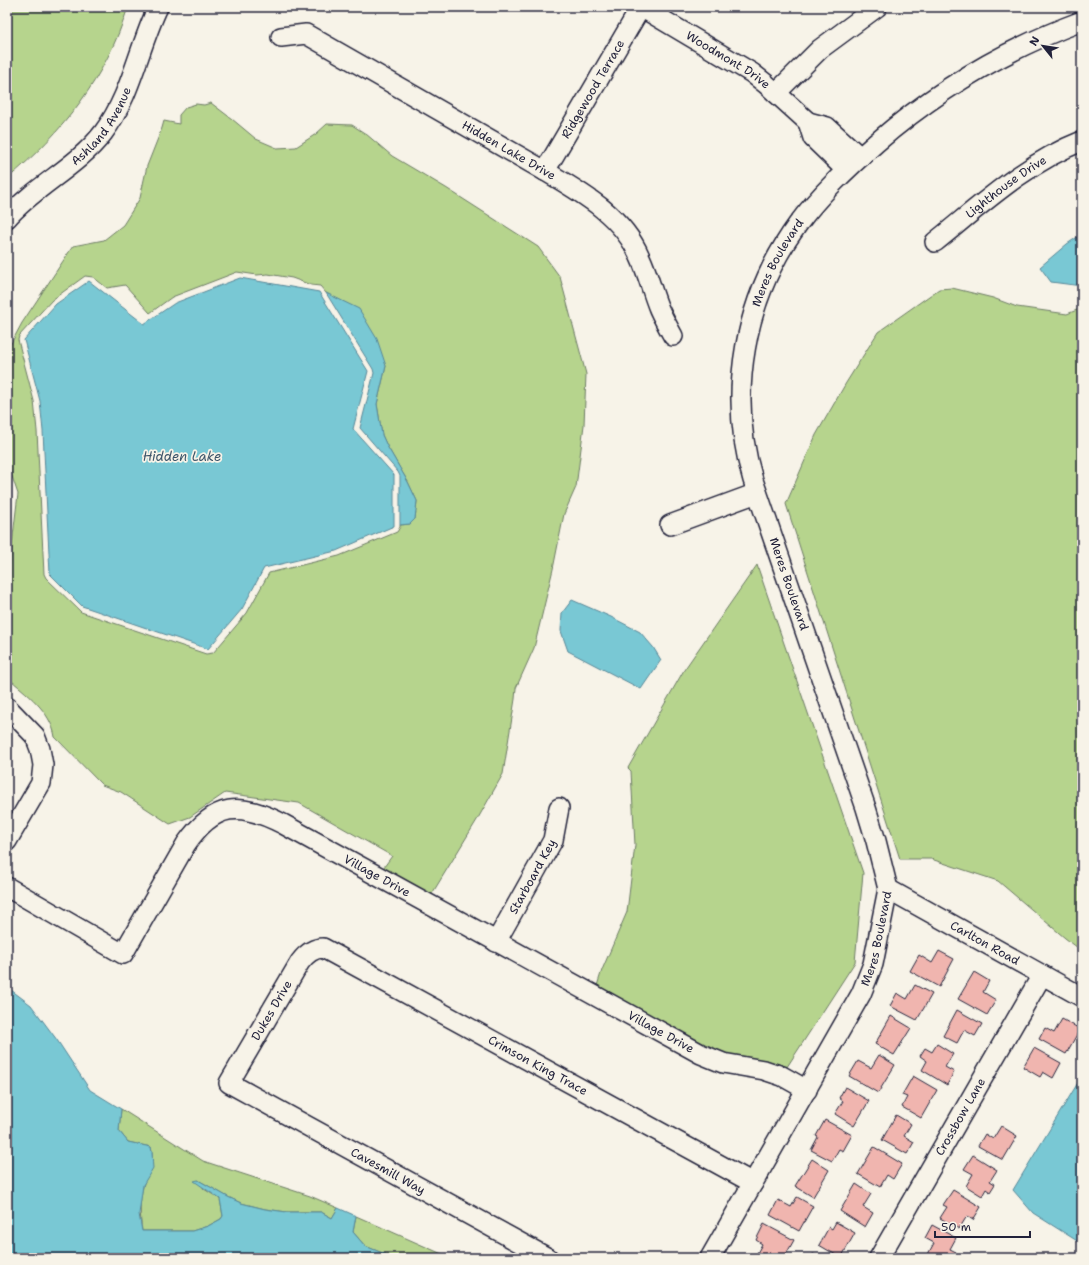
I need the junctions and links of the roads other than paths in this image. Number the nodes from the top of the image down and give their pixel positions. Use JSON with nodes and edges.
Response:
{"nodes":[{"id":1,"x":158,"y":7,"type":"edge"},
{"id":2,"x":641,"y":7,"type":"edge"},
{"id":3,"x":878,"y":7,"type":"edge"},
{"id":4,"x":1082,"y":20,"type":"edge"},
{"id":5,"x":281,"y":37,"type":"dead end"},
{"id":6,"x":776,"y":93,"type":"junction"},
{"id":7,"x":808,"y":122,"type":"junction"},
{"id":8,"x":1082,"y":141,"type":"edge"},
{"id":9,"x":860,"y":157,"type":"junction"},
{"id":10,"x":846,"y":170,"type":"junction"},
{"id":11,"x":544,"y":171,"type":"junction"},
{"id":12,"x":7,"y":218,"type":"edge"},
{"id":13,"x":935,"y":242,"type":"dead end"},
{"id":14,"x":673,"y":336,"type":"dead end"},
{"id":15,"x":757,"y":493,"type":"junction"},
{"id":16,"x":670,"y":525,"type":"dead end"},
{"id":17,"x":7,"y":707,"type":"edge"},
{"id":18,"x":559,"y":808,"type":"dead end"},
{"id":19,"x":7,"y":841,"type":"edge"},
{"id":20,"x":7,"y":887,"type":"edge"},
{"id":21,"x":888,"y":889,"type":"junction"},
{"id":22,"x":496,"y":942,"type":"junction"},
{"id":23,"x":323,"y":948,"type":"joint"},
{"id":24,"x":1042,"y":975,"type":"junction"},
{"id":25,"x":1082,"y":997,"type":"edge"},
{"id":26,"x":229,"y":1083,"type":"joint"},
{"id":27,"x":806,"y":1090,"type":"junction"},
{"id":28,"x":753,"y":1184,"type":"junction"},
{"id":29,"x":548,"y":1258,"type":"edge"},
{"id":30,"x":710,"y":1258,"type":"edge"},
{"id":31,"x":879,"y":1258,"type":"edge"}],
"edges":[{"from":1,"to":12,"type":"street","name":"Ashland Avenue"},
{"from":2,"to":6,"type":"street","name":"Woodmont Drive"},
{"from":2,"to":11,"type":"street","name":"Ridgewood Terrace"},
{"from":3,"to":6,"type":"street"},
{"from":4,"to":9,"type":"street","name":"Meres Boulevard"},
{"from":5,"to":11,"type":"street","name":"Hidden Lake Drive"},
{"from":6,"to":7,"type":"street","name":"Woodmont Drive"},
{"from":7,"to":9,"type":"street","name":"Woodmont Drive"},
{"from":7,"to":10,"type":"street","name":"Woodmont Drive"},
{"from":8,"to":13,"type":"street","name":"Lighthouse Drive"},
{"from":9,"to":10,"type":"street","name":"Meres Boulevard"},
{"from":10,"to":15,"type":"street","name":"Meres Boulevard"},
{"from":11,"to":14,"type":"street","name":"Hidden Lake Drive"},
{"from":15,"to":16,"type":"street"},
{"from":15,"to":21,"type":"street","name":"Meres Boulevard"},
{"from":17,"to":19,"type":"street"},
{"from":18,"to":22,"type":"street","name":"Starboard Key"},
{"from":20,"to":22,"type":"street","name":"Village Drive"},
{"from":21,"to":24,"type":"street","name":"Carlton Road"},
{"from":21,"to":27,"type":"street","name":"Meres Boulevard"},
{"from":22,"to":27,"type":"street","name":"Village Drive"},
{"from":23,"to":26,"type":"street","name":"Dukes Drive"},
{"from":23,"to":28,"type":"street","name":"Crimson King Trace"},
{"from":24,"to":25,"type":"street","name":"Carlton Road"},
{"from":24,"to":31,"type":"street","name":"Crossbow Lane"},
{"from":26,"to":29,"type":"street","name":"Cavesmill Way"},
{"from":27,"to":28,"type":"street","name":"Meres Boulevard"},
{"from":28,"to":30,"type":"street","name":"Meres Boulevard"}]}
